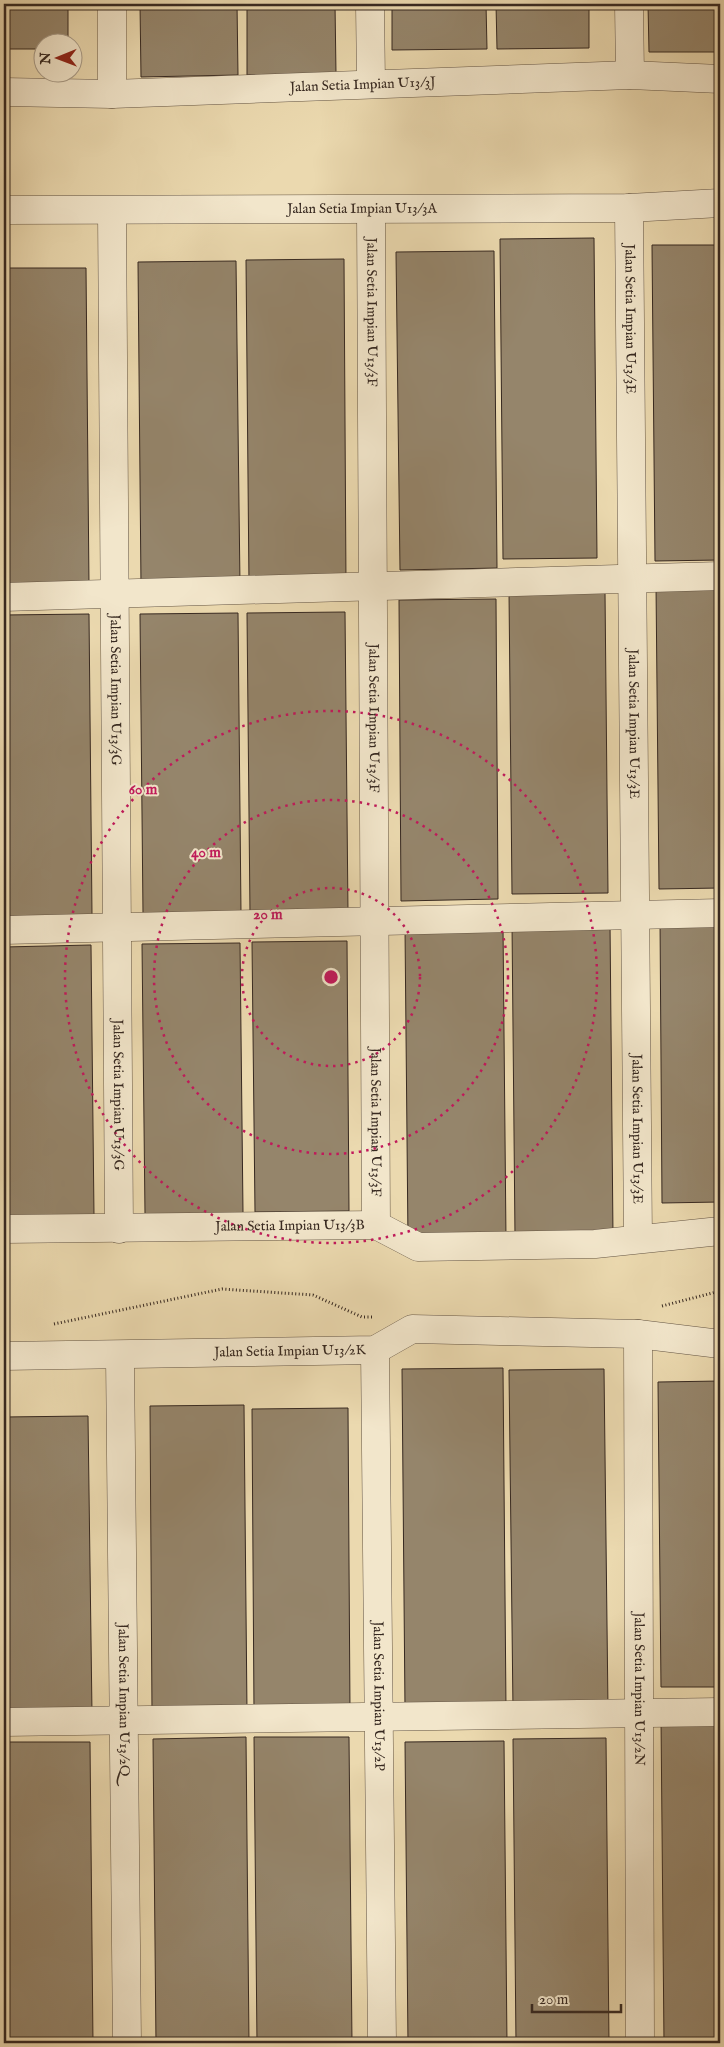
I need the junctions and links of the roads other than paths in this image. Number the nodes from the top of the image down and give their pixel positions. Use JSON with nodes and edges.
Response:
{"nodes":[{"id":1,"x":112,"y":4,"type":"edge"},
{"id":2,"x":370,"y":4,"type":"edge"},
{"id":3,"x":629,"y":4,"type":"edge"},
{"id":4,"x":630,"y":75,"type":"junction"},
{"id":5,"x":720,"y":79,"type":"edge"},
{"id":6,"x":371,"y":84,"type":"junction"},
{"id":7,"x":4,"y":92,"type":"edge"},
{"id":8,"x":112,"y":94,"type":"junction"},
{"id":9,"x":720,"y":203,"type":"edge"},
{"id":10,"x":629,"y":208,"type":"junction"},
{"id":11,"x":4,"y":210,"type":"edge"},
{"id":12,"x":371,"y":210,"type":"junction"},
{"id":13,"x":112,"y":211,"type":"junction"},
{"id":14,"x":720,"y":576,"type":"edge"},
{"id":15,"x":632,"y":579,"type":"junction"},
{"id":16,"x":373,"y":586,"type":"junction"},
{"id":17,"x":115,"y":593,"type":"junction"},
{"id":18,"x":4,"y":596,"type":"edge"},
{"id":19,"x":720,"y":913,"type":"edge"},
{"id":20,"x":635,"y":915,"type":"junction"},
{"id":21,"x":374,"y":921,"type":"junction"},
{"id":22,"x":118,"y":927,"type":"junction"},
{"id":23,"x":4,"y":930,"type":"edge"},
{"id":24,"x":376,"y":1225,"type":"junction"},
{"id":25,"x":4,"y":1229,"type":"edge"},
{"id":26,"x":120,"y":1229,"type":"junction"},
{"id":27,"x":720,"y":1231,"type":"edge"},
{"id":28,"x":638,"y":1239,"type":"junction"},
{"id":29,"x":638,"y":1334,"type":"junction"},
{"id":30,"x":720,"y":1344,"type":"edge"},
{"id":31,"x":375,"y":1350,"type":"junction"},
{"id":32,"x":4,"y":1356,"type":"edge"},
{"id":33,"x":120,"y":1356,"type":"junction"},
{"id":34,"x":720,"y":1712,"type":"edge"},
{"id":35,"x":640,"y":1713,"type":"junction"},
{"id":36,"x":379,"y":1716,"type":"junction"},
{"id":37,"x":124,"y":1720,"type":"junction"},
{"id":38,"x":4,"y":1722,"type":"edge"},
{"id":39,"x":127,"y":2043,"type":"edge"},
{"id":40,"x":382,"y":2043,"type":"edge"},
{"id":41,"x":640,"y":2043,"type":"edge"}],
"edges":[{"from":1,"to":8,"type":"street"},
{"from":2,"to":6,"type":"street"},
{"from":3,"to":4,"type":"street"},
{"from":4,"to":5,"type":"street","name":"Jalan Setia Impian U13/3J"},
{"from":4,"to":6,"type":"street","name":"Jalan Setia Impian U13/3J"},
{"from":6,"to":8,"type":"street","name":"Jalan Setia Impian U13/3J"},
{"from":7,"to":8,"type":"street","name":"Jalan Setia Impian U13/3J"},
{"from":9,"to":10,"type":"street","name":"Jalan Setia Impian U13/3A"},
{"from":10,"to":12,"type":"street","name":"Jalan Setia Impian U13/3A"},
{"from":10,"to":15,"type":"street","name":"Jalan Setia Impian U13/3E"},
{"from":11,"to":13,"type":"street","name":"Jalan Setia Impian U13/3A"},
{"from":12,"to":13,"type":"street","name":"Jalan Setia Impian U13/3A"},
{"from":12,"to":16,"type":"street","name":"Jalan Setia Impian U13/3F"},
{"from":13,"to":17,"type":"street","name":"Jalan Setia Impian U13/3G"},
{"from":14,"to":15,"type":"street"},
{"from":15,"to":16,"type":"street"},
{"from":15,"to":20,"type":"street","name":"Jalan Setia Impian U13/3E"},
{"from":16,"to":17,"type":"street"},
{"from":16,"to":21,"type":"street","name":"Jalan Setia Impian U13/3F"},
{"from":17,"to":18,"type":"street"},
{"from":17,"to":22,"type":"street","name":"Jalan Setia Impian U13/3G"},
{"from":19,"to":20,"type":"street"},
{"from":20,"to":21,"type":"street"},
{"from":20,"to":28,"type":"street","name":"Jalan Setia Impian U13/3E"},
{"from":21,"to":22,"type":"street"},
{"from":21,"to":24,"type":"street","name":"Jalan Setia Impian U13/3F"},
{"from":22,"to":23,"type":"street"},
{"from":22,"to":26,"type":"street","name":"Jalan Setia Impian U13/3G"},
{"from":24,"to":26,"type":"street","name":"Jalan Setia Impian U13/3B"},
{"from":24,"to":28,"type":"street","name":"Jalan Setia Impian U13/3B"},
{"from":25,"to":26,"type":"street","name":"Jalan Setia Impian U13/3B"},
{"from":27,"to":28,"type":"street","name":"Jalan Setia Impian U13/3B"},
{"from":29,"to":30,"type":"street","name":"Jalan Setia Impian U13/2K"},
{"from":29,"to":31,"type":"street","name":"Jalan Setia Impian U13/2K"},
{"from":29,"to":35,"type":"street","name":"Jalan Setia Impian U13/2N"},
{"from":31,"to":33,"type":"street","name":"Jalan Setia Impian U13/2K"},
{"from":31,"to":36,"type":"street","name":"Jalan Setia Impian U13/2P"},
{"from":32,"to":33,"type":"street","name":"Jalan Setia Impian U13/2K"},
{"from":33,"to":37,"type":"street","name":"Jalan Setia Impian U13/2Q"},
{"from":34,"to":35,"type":"street"},
{"from":35,"to":36,"type":"street"},
{"from":35,"to":41,"type":"street","name":"Jalan Setia Impian U13/2N"},
{"from":36,"to":37,"type":"street"},
{"from":36,"to":40,"type":"street","name":"Jalan Setia Impian U13/2P"},
{"from":37,"to":38,"type":"street"},
{"from":37,"to":39,"type":"street","name":"Jalan Setia Impian U13/2Q"}]}
